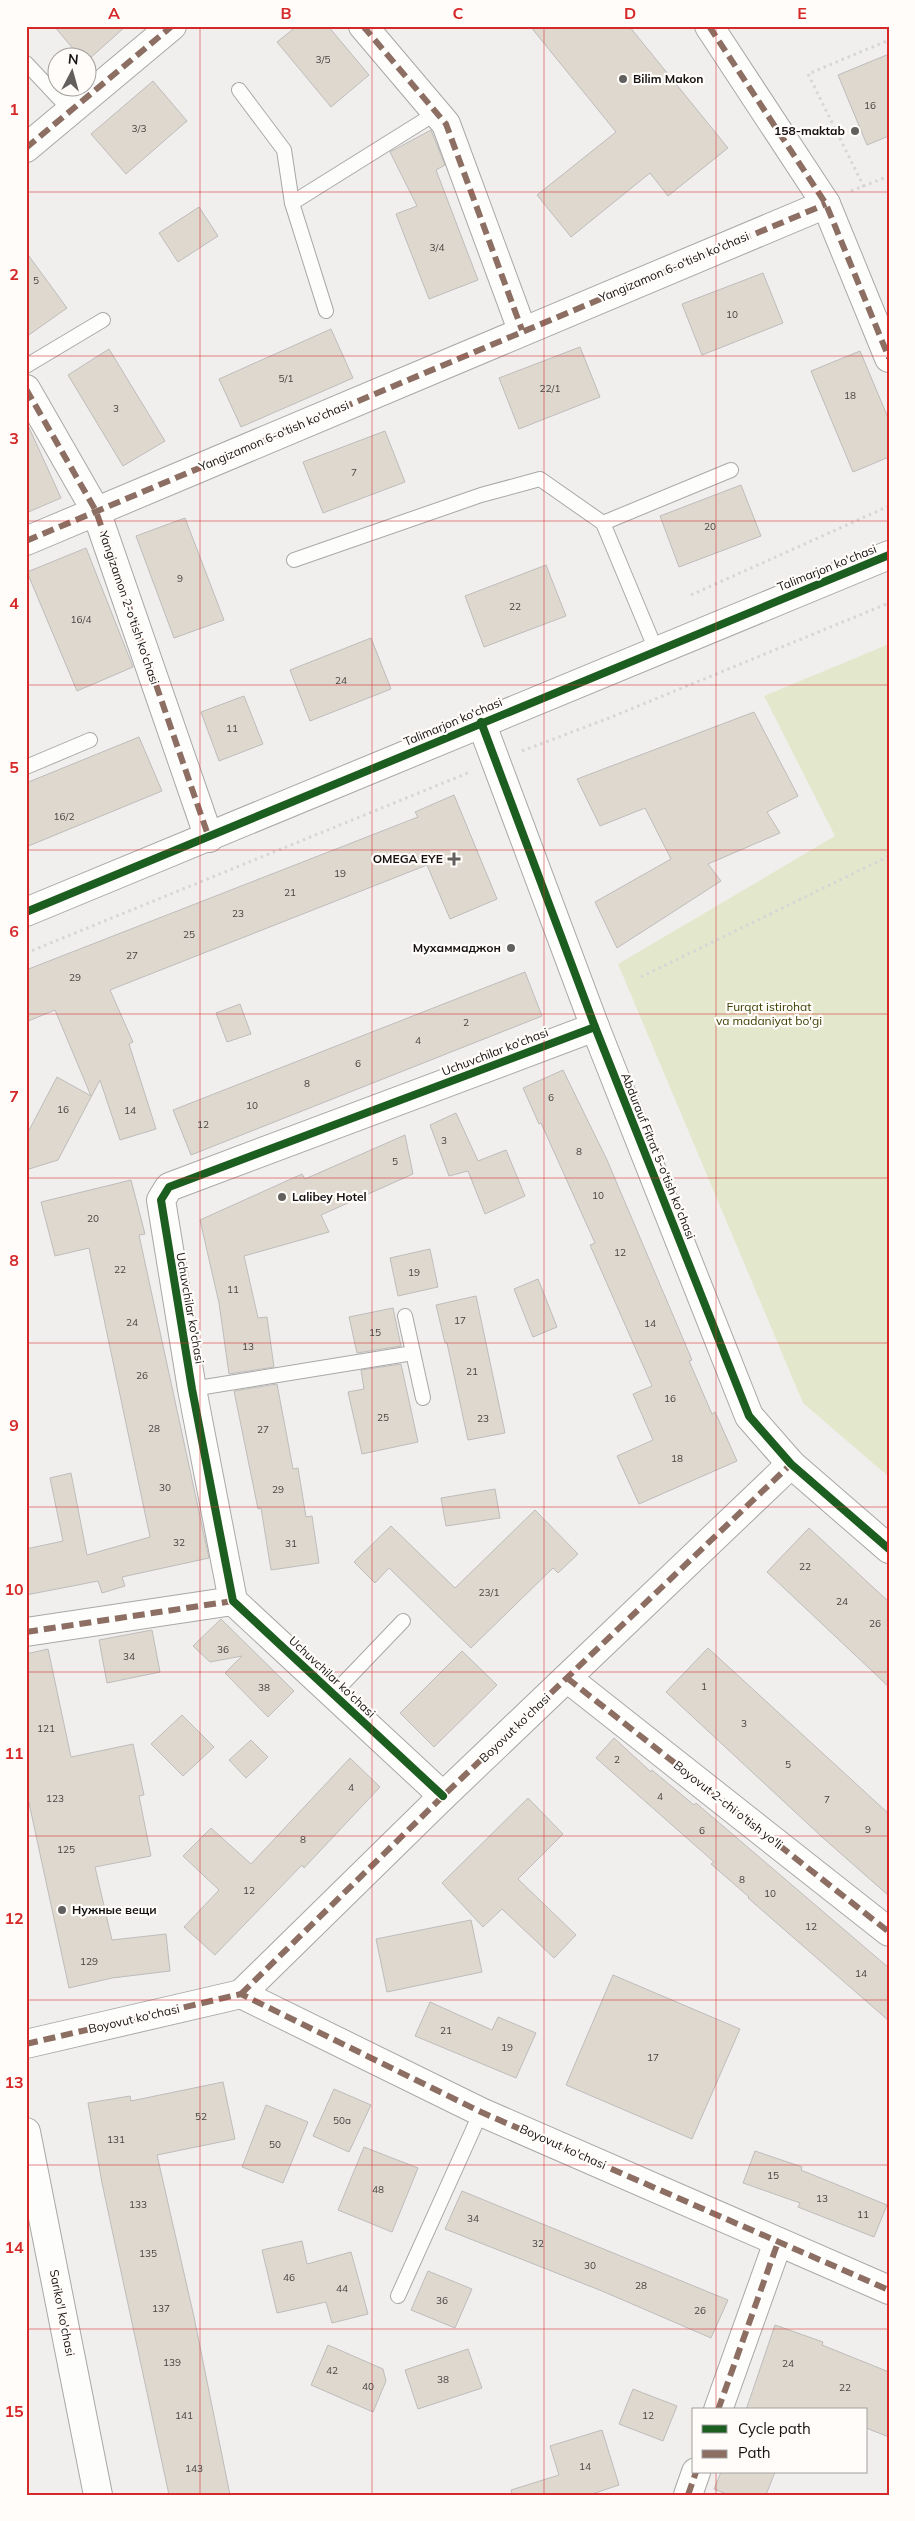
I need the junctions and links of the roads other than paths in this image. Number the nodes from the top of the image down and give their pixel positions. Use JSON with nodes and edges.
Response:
{"nodes":[{"id":1,"x":172,"y":26,"type":"edge"},
{"id":2,"x":363,"y":26,"type":"edge"},
{"id":3,"x":709,"y":26,"type":"edge"},
{"id":4,"x":26,"y":63,"type":"edge"},
{"id":5,"x":239,"y":90,"type":"dead end"},
{"id":6,"x":71,"y":111,"type":"junction"},
{"id":7,"x":436,"y":113,"type":"junction"},
{"id":8,"x":26,"y":148,"type":"edge"},
{"id":9,"x":292,"y":203,"type":"junction"},
{"id":10,"x":826,"y":204,"type":"junction"},
{"id":11,"x":326,"y":311,"type":"dead end"},
{"id":12,"x":103,"y":320,"type":"dead end"},
{"id":13,"x":522,"y":330,"type":"junction"},
{"id":14,"x":889,"y":358,"type":"edge"},
{"id":15,"x":26,"y":366,"type":"edge"},
{"id":16,"x":26,"y":389,"type":"edge"},
{"id":17,"x":731,"y":470,"type":"dead end"},
{"id":18,"x":96,"y":511,"type":"junction"},
{"id":19,"x":603,"y":523,"type":"junction"},
{"id":20,"x":26,"y":541,"type":"edge"},
{"id":21,"x":889,"y":555,"type":"edge"},
{"id":22,"x":294,"y":560,"type":"dead end"},
{"id":23,"x":656,"y":650,"type":"junction"},
{"id":24,"x":481,"y":722,"type":"junction"},
{"id":25,"x":90,"y":740,"type":"dead end"},
{"id":26,"x":26,"y":767,"type":"edge"},
{"id":27,"x":208,"y":838,"type":"junction"},
{"id":28,"x":26,"y":912,"type":"edge"},
{"id":29,"x":595,"y":1027,"type":"junction"},
{"id":30,"x":405,"y":1316,"type":"dead end"},
{"id":31,"x":413,"y":1353,"type":"junction"},
{"id":32,"x":192,"y":1389,"type":"junction"},
{"id":33,"x":423,"y":1398,"type":"dead end"},
{"id":34,"x":791,"y":1464,"type":"junction"},
{"id":35,"x":889,"y":1550,"type":"edge"},
{"id":36,"x":233,"y":1600,"type":"junction"},
{"id":37,"x":403,"y":1621,"type":"dead end"},
{"id":38,"x":26,"y":1632,"type":"edge"},
{"id":39,"x":567,"y":1678,"type":"junction"},
{"id":40,"x":333,"y":1694,"type":"junction"},
{"id":41,"x":443,"y":1796,"type":"junction"},
{"id":42,"x":889,"y":1932,"type":"edge"},
{"id":43,"x":241,"y":1994,"type":"junction"},
{"id":44,"x":26,"y":2044,"type":"edge"},
{"id":45,"x":481,"y":2112,"type":"junction"},
{"id":46,"x":26,"y":2132,"type":"edge"},
{"id":47,"x":778,"y":2242,"type":"junction"},
{"id":48,"x":889,"y":2290,"type":"edge"},
{"id":49,"x":398,"y":2296,"type":"dead end"},
{"id":50,"x":719,"y":2408,"type":"edge"},
{"id":51,"x":695,"y":2474,"type":"edge"},
{"id":52,"x":98,"y":2495,"type":"edge"},
{"id":53,"x":688,"y":2495,"type":"edge"}],
"edges":[{"from":1,"to":6,"type":"street"},
{"from":2,"to":7,"type":"street"},
{"from":3,"to":10,"type":"street"},
{"from":4,"to":6,"type":"lane"},
{"from":5,"to":9,"type":"lane"},
{"from":6,"to":8,"type":"street"},
{"from":7,"to":9,"type":"lane"},
{"from":7,"to":13,"type":"street"},
{"from":9,"to":11,"type":"lane"},
{"from":10,"to":13,"type":"street","name":"Yangizamon 6-o'tish ko'chasi"},
{"from":10,"to":14,"type":"street"},
{"from":12,"to":15,"type":"lane"},
{"from":13,"to":18,"type":"street","name":"Yangizamon 6-o'tish ko'chasi"},
{"from":16,"to":18,"type":"street","name":"Yangizamon 2-o'tish ko'chasi"},
{"from":17,"to":19,"type":"lane"},
{"from":18,"to":20,"type":"street","name":"Yangizamon 6-o'tish ko'chasi"},
{"from":18,"to":27,"type":"street","name":"Yangizamon 2-o'tish ko'chasi"},
{"from":19,"to":22,"type":"lane"},
{"from":19,"to":23,"type":"lane"},
{"from":21,"to":23,"type":"street","name":"Talimarjon ko'chasi"},
{"from":23,"to":24,"type":"street","name":"Talimarjon ko'chasi"},
{"from":24,"to":27,"type":"street","name":"Talimarjon ko'chasi"},
{"from":24,"to":29,"type":"street","name":"Abdurauf Fitrat 5-o'tish ko'chasi"},
{"from":25,"to":26,"type":"lane"},
{"from":27,"to":28,"type":"street","name":"Talimarjon ko'chasi"},
{"from":29,"to":32,"type":"street","name":"Uchuvchilar ko'chasi"},
{"from":29,"to":34,"type":"street","name":"Abdurauf Fitrat 5-o'tish ko'chasi"},
{"from":30,"to":31,"type":"lane"},
{"from":31,"to":32,"type":"lane"},
{"from":31,"to":33,"type":"lane"},
{"from":32,"to":36,"type":"street","name":"Uchuvchilar ko'chasi"},
{"from":34,"to":35,"type":"street","name":"Abdurauf Fitrat 5-o'tish ko'chasi"},
{"from":34,"to":39,"type":"street","name":"Boyovut ko'chasi"},
{"from":36,"to":38,"type":"street"},
{"from":36,"to":40,"type":"street","name":"Uchuvchilar ko'chasi"},
{"from":37,"to":40,"type":"lane"},
{"from":39,"to":41,"type":"street","name":"Boyovut ko'chasi"},
{"from":39,"to":42,"type":"street","name":"Boyovut 2-chi o'tish yo'li"},
{"from":40,"to":41,"type":"street","name":"Uchuvchilar ko'chasi"},
{"from":41,"to":43,"type":"street","name":"Boyovut ko'chasi"},
{"from":43,"to":44,"type":"street","name":"Boyovut ko'chasi"},
{"from":43,"to":45,"type":"street","name":"Boyovut ko'chasi"},
{"from":45,"to":47,"type":"street","name":"Boyovut ko'chasi"},
{"from":45,"to":49,"type":"lane"},
{"from":46,"to":52,"type":"street","name":"Sariko'l ko'chasi"},
{"from":47,"to":48,"type":"street","name":"Boyovut ko'chasi"},
{"from":47,"to":50,"type":"street"},
{"from":51,"to":53,"type":"street"}]}
